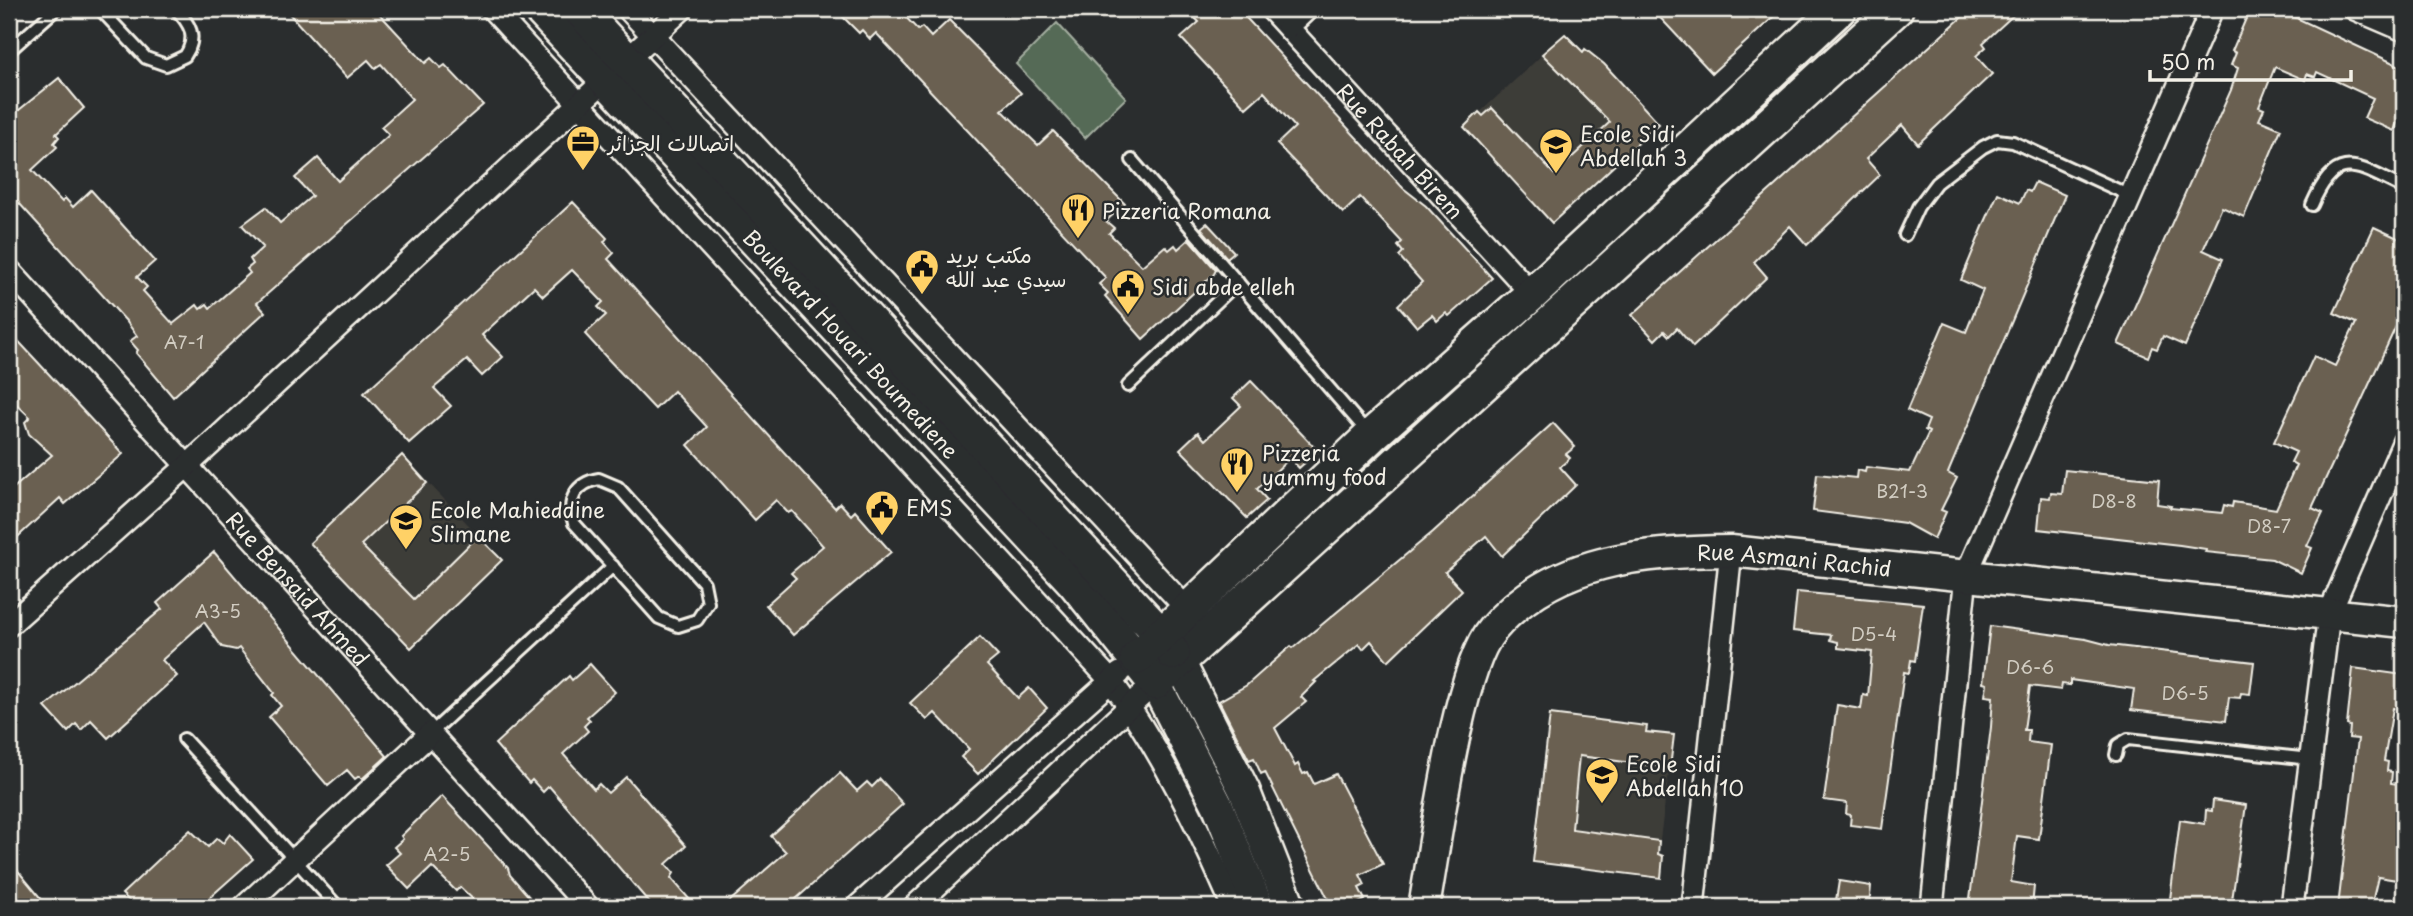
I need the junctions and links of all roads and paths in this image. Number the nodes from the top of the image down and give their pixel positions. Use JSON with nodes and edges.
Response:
{"nodes":[{"id":1,"x":56,"y":9,"type":"edge"},
{"id":2,"x":100,"y":9,"type":"edge"},
{"id":3,"x":176,"y":9,"type":"edge"},
{"id":4,"x":492,"y":9,"type":"edge"},
{"id":5,"x":540,"y":9,"type":"edge"},
{"id":6,"x":579,"y":9,"type":"edge"},
{"id":7,"x":628,"y":9,"type":"edge"},
{"id":8,"x":682,"y":9,"type":"edge"},
{"id":9,"x":1271,"y":9,"type":"edge"},
{"id":10,"x":1307,"y":9,"type":"edge"},
{"id":11,"x":1839,"y":9,"type":"edge"},
{"id":12,"x":1896,"y":9,"type":"edge"},
{"id":13,"x":2212,"y":9,"type":"edge"},
{"id":14,"x":2355,"y":9,"type":"edge"},
{"id":15,"x":1287,"y":27,"type":"junction"},
{"id":16,"x":2404,"y":30,"type":"edge"},
{"id":17,"x":653,"y":35,"type":"junction"},
{"id":18,"x":9,"y":51,"type":"edge"},
{"id":19,"x":615,"y":70,"type":"junction"},
{"id":20,"x":578,"y":104,"type":"junction"},
{"id":21,"x":1132,"y":160,"type":"dead end"},
{"id":22,"x":2404,"y":188,"type":"edge"},
{"id":23,"x":2131,"y":196,"type":"junction"},
{"id":24,"x":2312,"y":205,"type":"dead end"},
{"id":25,"x":1905,"y":235,"type":"dead end"},
{"id":26,"x":9,"y":270,"type":"edge"},
{"id":27,"x":1238,"y":282,"type":"junction"},
{"id":28,"x":1532,"y":294,"type":"junction"},
{"id":29,"x":1128,"y":386,"type":"dead end"},
{"id":30,"x":1371,"y":436,"type":"junction"},
{"id":31,"x":2404,"y":440,"type":"edge"},
{"id":32,"x":187,"y":466,"type":"junction"},
{"id":33,"x":1731,"y":551,"type":"junction"},
{"id":34,"x":613,"y":566,"type":"junction"},
{"id":35,"x":1966,"y":575,"type":"junction"},
{"id":36,"x":1188,"y":609,"type":"junction"},
{"id":37,"x":2329,"y":614,"type":"junction"},
{"id":38,"x":2404,"y":622,"type":"edge"},
{"id":39,"x":9,"y":625,"type":"edge"},
{"id":40,"x":1158,"y":659,"type":"junction"},
{"id":41,"x":1111,"y":681,"type":"junction"},
{"id":42,"x":1130,"y":707,"type":"junction"},
{"id":43,"x":431,"y":733,"type":"junction"},
{"id":44,"x":184,"y":739,"type":"dead end"},
{"id":45,"x":2116,"y":755,"type":"dead end"},
{"id":46,"x":2310,"y":759,"type":"junction"},
{"id":47,"x":294,"y":859,"type":"junction"},
{"id":48,"x":244,"y":907,"type":"edge"},
{"id":49,"x":338,"y":907,"type":"edge"},
{"id":50,"x":589,"y":907,"type":"edge"},
{"id":51,"x":857,"y":907,"type":"edge"},
{"id":52,"x":914,"y":907,"type":"edge"},
{"id":53,"x":1233,"y":907,"type":"edge"},
{"id":54,"x":1258,"y":907,"type":"edge"},
{"id":55,"x":1290,"y":907,"type":"edge"},
{"id":56,"x":1424,"y":907,"type":"edge"},
{"id":57,"x":1693,"y":907,"type":"edge"},
{"id":58,"x":1931,"y":907,"type":"edge"},
{"id":59,"x":2292,"y":907,"type":"edge"}],
"edges":[{"from":1,"to":18,"type":"lane"},
{"from":2,"to":3,"type":"lane"},
{"from":4,"to":20,"type":"street"},
{"from":5,"to":19,"type":"main road","name":"Boulevard Houari Boumediene"},
{"from":6,"to":19,"type":"main road","name":"Boulevard Houari Boumediene"},
{"from":7,"to":17,"type":"street"},
{"from":8,"to":17,"type":"street"},
{"from":9,"to":15,"type":"street","name":"Rue Rabah Birem"},
{"from":10,"to":15,"type":"street"},
{"from":11,"to":28,"type":"main road"},
{"from":12,"to":40,"type":"main road"},
{"from":13,"to":23,"type":"street"},
{"from":14,"to":16,"type":"street"},
{"from":15,"to":28,"type":"street","name":"Rue Rabah Birem"},
{"from":17,"to":19,"type":"street"},
{"from":17,"to":36,"type":"street"},
{"from":19,"to":20,"type":"street"},
{"from":19,"to":40,"type":"main road","name":"Boulevard Houari Boumediene"},
{"from":20,"to":32,"type":"street"},
{"from":20,"to":41,"type":"street"},
{"from":21,"to":27,"type":"lane"},
{"from":22,"to":24,"type":"lane"},
{"from":23,"to":25,"type":"lane"},
{"from":23,"to":35,"type":"street"},
{"from":26,"to":32,"type":"street","name":"Rue Bensaid Ahmed"},
{"from":27,"to":29,"type":"lane"},
{"from":27,"to":30,"type":"lane"},
{"from":28,"to":30,"type":"main road"},
{"from":30,"to":36,"type":"main road"},
{"from":31,"to":37,"type":"street"},
{"from":32,"to":39,"type":"street"},
{"from":32,"to":43,"type":"street","name":"Rue Bensaid Ahmed"},
{"from":33,"to":35,"type":"street","name":"Rue Asmani Rachid"},
{"from":33,"to":56,"type":"street","name":"Rue Asmani Rachid"},
{"from":33,"to":57,"type":"street"},
{"from":34,"to":34,"type":"lane"},
{"from":34,"to":43,"type":"lane"},
{"from":35,"to":37,"type":"street","name":"Rue Asmani Rachid"},
{"from":35,"to":58,"type":"street"},
{"from":36,"to":40,"type":"main road"},
{"from":37,"to":38,"type":"street","name":"Rue Asmani Rachid"},
{"from":37,"to":46,"type":"street"},
{"from":40,"to":41,"type":"street"},
{"from":40,"to":42,"type":"street"},
{"from":40,"to":54,"type":"street"},
{"from":40,"to":55,"type":"street"},
{"from":41,"to":42,"type":"street"},
{"from":41,"to":51,"type":"street"},
{"from":42,"to":52,"type":"street"},
{"from":42,"to":53,"type":"street"},
{"from":43,"to":47,"type":"street"},
{"from":43,"to":50,"type":"street","name":"Rue Bensaid Ahmed"},
{"from":44,"to":47,"type":"lane"},
{"from":45,"to":46,"type":"lane"},
{"from":46,"to":59,"type":"street"},
{"from":47,"to":48,"type":"street"},
{"from":47,"to":49,"type":"lane"}]}
